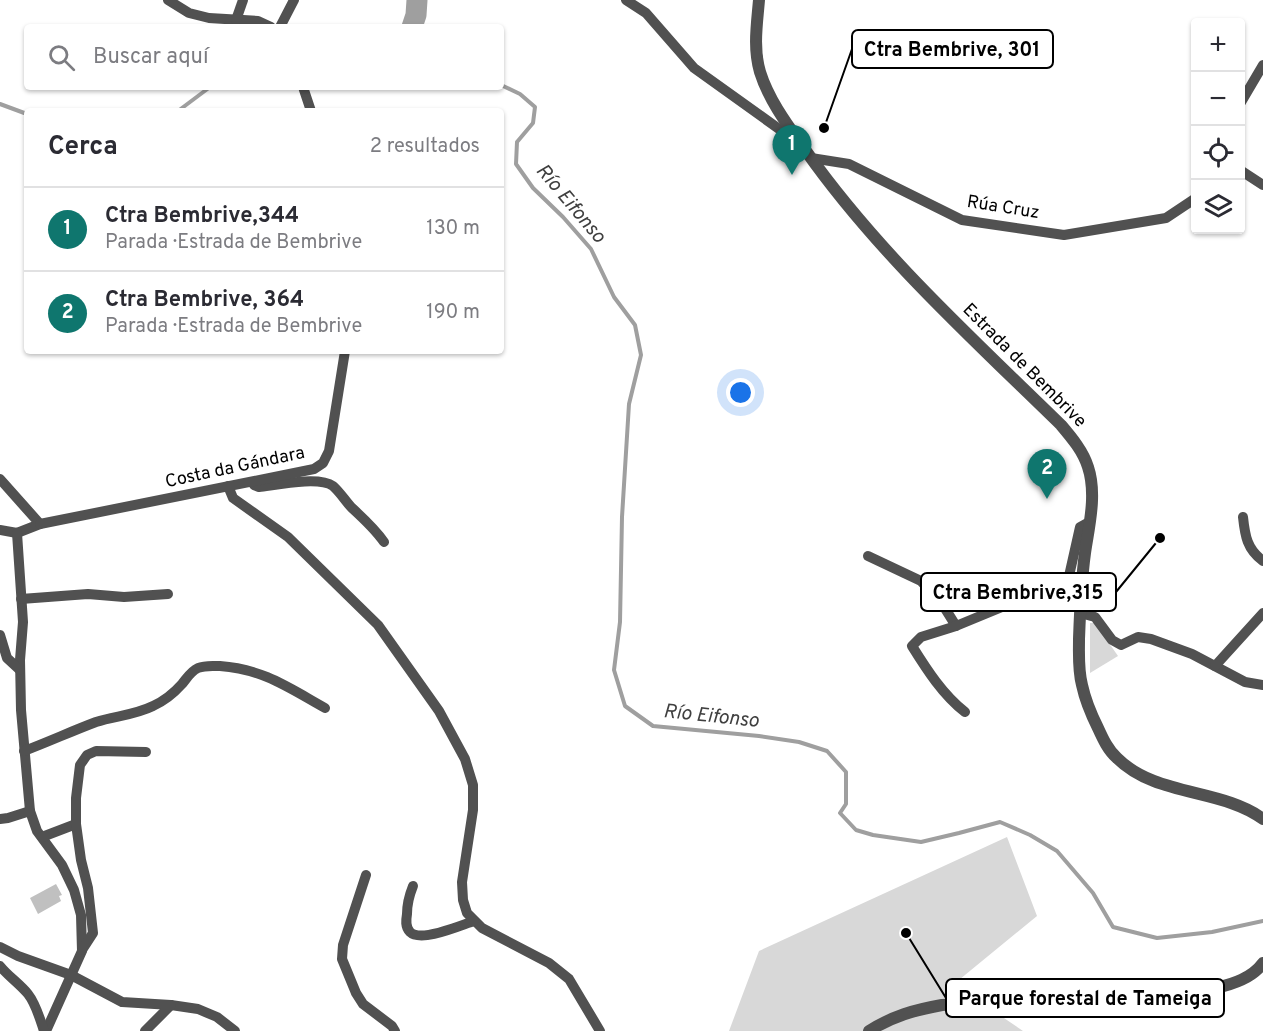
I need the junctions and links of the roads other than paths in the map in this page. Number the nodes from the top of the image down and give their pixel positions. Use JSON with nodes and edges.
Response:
{"nodes":[{"id":1,"x":168,"y":0,"type":"edge"},
{"id":2,"x":243,"y":0,"type":"edge"},
{"id":3,"x":294,"y":0,"type":"edge"},
{"id":4,"x":626,"y":0,"type":"edge"},
{"id":5,"x":759,"y":0,"type":"edge"},
{"id":6,"x":236,"y":20,"type":"junction"},
{"id":7,"x":265,"y":24,"type":"edge"},
{"id":8,"x":282,"y":24,"type":"edge"},
{"id":9,"x":1263,"y":65,"type":"edge"},
{"id":10,"x":304,"y":90,"type":"edge"},
{"id":11,"x":1245,"y":96,"type":"edge"},
{"id":12,"x":310,"y":108,"type":"edge"},
{"id":13,"x":804,"y":147,"type":"junction"},
{"id":14,"x":811,"y":158,"type":"junction"},
{"id":15,"x":1245,"y":173,"type":"edge"},
{"id":16,"x":1263,"y":185,"type":"edge"},
{"id":17,"x":1191,"y":201,"type":"edge"},
{"id":18,"x":345,"y":354,"type":"edge"},
{"id":19,"x":0,"y":479,"type":"edge"},
{"id":20,"x":249,"y":482,"type":"junction"},
{"id":21,"x":228,"y":486,"type":"junction"},
{"id":22,"x":1244,"y":517,"type":"dead end"},
{"id":23,"x":1089,"y":522,"type":"junction"},
{"id":24,"x":40,"y":524,"type":"junction"},
{"id":25,"x":1,"y":531,"type":"edge"},
{"id":26,"x":17,"y":533,"type":"junction"},
{"id":27,"x":384,"y":542,"type":"dead end"},
{"id":28,"x":868,"y":556,"type":"dead end"},
{"id":29,"x":1263,"y":561,"type":"edge"},
{"id":30,"x":168,"y":594,"type":"dead end"},
{"id":31,"x":21,"y":598,"type":"junction"},
{"id":32,"x":1080,"y":614,"type":"junction"},
{"id":33,"x":1263,"y":614,"type":"edge"},
{"id":34,"x":956,"y":626,"type":"junction"},
{"id":35,"x":0,"y":635,"type":"edge"},
{"id":36,"x":1215,"y":666,"type":"junction"},
{"id":37,"x":20,"y":670,"type":"junction"},
{"id":38,"x":1263,"y":685,"type":"edge"},
{"id":39,"x":325,"y":708,"type":"dead end"},
{"id":40,"x":965,"y":712,"type":"dead end"},
{"id":41,"x":24,"y":751,"type":"junction"},
{"id":42,"x":146,"y":752,"type":"dead end"},
{"id":43,"x":30,"y":811,"type":"junction"},
{"id":44,"x":0,"y":819,"type":"edge"},
{"id":45,"x":1263,"y":819,"type":"edge"},
{"id":46,"x":76,"y":824,"type":"junction"},
{"id":47,"x":42,"y":837,"type":"junction"},
{"id":48,"x":366,"y":875,"type":"dead end"},
{"id":49,"x":413,"y":886,"type":"dead end"},
{"id":50,"x":474,"y":921,"type":"junction"},
{"id":51,"x":0,"y":947,"type":"edge"},
{"id":52,"x":82,"y":951,"type":"junction"},
{"id":53,"x":1263,"y":963,"type":"edge"},
{"id":54,"x":2,"y":971,"type":"edge"},
{"id":55,"x":71,"y":975,"type":"junction"},
{"id":56,"x":171,"y":1005,"type":"junction"},
{"id":57,"x":45,"y":1031,"type":"edge"},
{"id":58,"x":144,"y":1031,"type":"edge"},
{"id":59,"x":235,"y":1031,"type":"edge"},
{"id":60,"x":395,"y":1031,"type":"edge"},
{"id":61,"x":600,"y":1031,"type":"edge"},
{"id":62,"x":869,"y":1031,"type":"edge"}],
"edges":[{"from":1,"to":6,"type":"street"},
{"from":2,"to":6,"type":"street"},
{"from":3,"to":8,"type":"street"},
{"from":4,"to":13,"type":"street"},
{"from":5,"to":13,"type":"street","name":"Estrada de Bembrive"},
{"from":6,"to":7,"type":"street"},
{"from":9,"to":11,"type":"street"},
{"from":10,"to":12,"type":"street"},
{"from":13,"to":14,"type":"street","name":"Estrada de Bembrive"},
{"from":14,"to":17,"type":"street","name":"Rúa Cruz"},
{"from":14,"to":23,"type":"street","name":"Estrada de Bembrive"},
{"from":15,"to":16,"type":"street"},
{"from":18,"to":20,"type":"street","name":"Costa da Gándara"},
{"from":19,"to":24,"type":"street"},
{"from":20,"to":21,"type":"street","name":"Costa da Gándara"},
{"from":20,"to":27,"type":"street"},
{"from":21,"to":24,"type":"street","name":"Costa da Gándara"},
{"from":21,"to":50,"type":"street"},
{"from":22,"to":29,"type":"street"},
{"from":23,"to":32,"type":"street","name":"Estrada de Bembrive"},
{"from":23,"to":34,"type":"street"},
{"from":24,"to":26,"type":"street","name":"Costa da Gándara"},
{"from":25,"to":26,"type":"street"},
{"from":26,"to":31,"type":"street"},
{"from":28,"to":34,"type":"street"},
{"from":30,"to":31,"type":"street"},
{"from":31,"to":37,"type":"street"},
{"from":32,"to":36,"type":"street"},
{"from":32,"to":45,"type":"street","name":"Estrada de Bembrive"},
{"from":33,"to":36,"type":"street"},
{"from":34,"to":40,"type":"street"},
{"from":35,"to":37,"type":"street"},
{"from":36,"to":38,"type":"street"},
{"from":37,"to":41,"type":"street"},
{"from":39,"to":41,"type":"street"},
{"from":41,"to":43,"type":"street"},
{"from":42,"to":46,"type":"street"},
{"from":43,"to":44,"type":"street"},
{"from":43,"to":47,"type":"street"},
{"from":46,"to":47,"type":"street"},
{"from":46,"to":52,"type":"street"},
{"from":47,"to":52,"type":"street"},
{"from":48,"to":60,"type":"street"},
{"from":49,"to":50,"type":"street"},
{"from":50,"to":61,"type":"street"},
{"from":51,"to":55,"type":"street"},
{"from":52,"to":55,"type":"street"},
{"from":53,"to":62,"type":"street"},
{"from":54,"to":57,"type":"street"},
{"from":55,"to":56,"type":"street"},
{"from":55,"to":57,"type":"street"},
{"from":56,"to":58,"type":"street"},
{"from":56,"to":59,"type":"street"}]}
